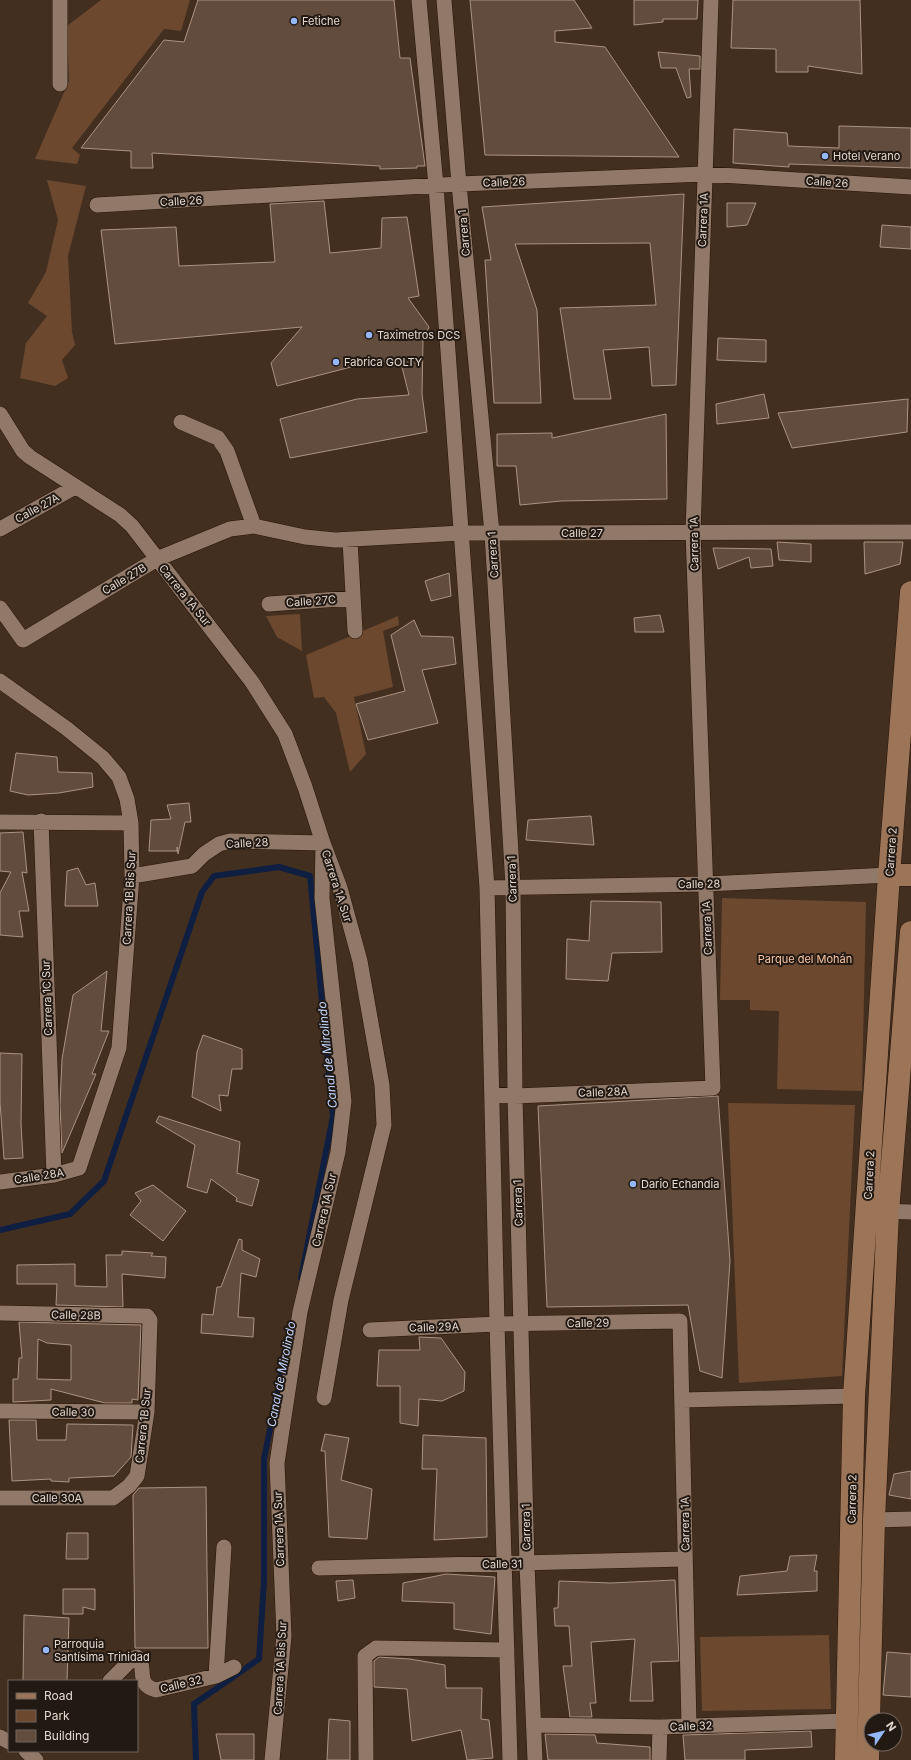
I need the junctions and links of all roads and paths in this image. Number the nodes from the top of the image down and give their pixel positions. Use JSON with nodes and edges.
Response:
{"nodes":[{"id":1,"x":60,"y":0,"type":"edge"},
{"id":2,"x":419,"y":0,"type":"edge"},
{"id":3,"x":444,"y":0,"type":"edge"},
{"id":4,"x":712,"y":0,"type":"edge"},
{"id":5,"x":60,"y":84,"type":"dead end"},
{"id":6,"x":704,"y":174,"type":"junction"},
{"id":7,"x":459,"y":184,"type":"junction"},
{"id":8,"x":436,"y":186,"type":"junction"},
{"id":9,"x":911,"y":187,"type":"edge"},
{"id":10,"x":97,"y":206,"type":"dead end"},
{"id":11,"x":0,"y":414,"type":"edge"},
{"id":12,"x":181,"y":422,"type":"dead end"},
{"id":13,"x":75,"y":487,"type":"junction"},
{"id":14,"x":254,"y":526,"type":"junction"},
{"id":15,"x":0,"y":528,"type":"edge"},
{"id":16,"x":693,"y":532,"type":"junction"},
{"id":17,"x":911,"y":532,"type":"edge"},
{"id":18,"x":460,"y":533,"type":"junction"},
{"id":19,"x":492,"y":533,"type":"junction"},
{"id":20,"x":350,"y":540,"type":"junction"},
{"id":21,"x":156,"y":559,"type":"junction"},
{"id":22,"x":911,"y":592,"type":"edge"},
{"id":23,"x":353,"y":598,"type":"junction"},
{"id":24,"x":269,"y":604,"type":"dead end"},
{"id":25,"x":0,"y":608,"type":"edge"},
{"id":26,"x":355,"y":631,"type":"dead end"},
{"id":27,"x":0,"y":681,"type":"edge"},
{"id":28,"x":906,"y":719,"type":"edge"},
{"id":29,"x":41,"y":821,"type":"junction"},
{"id":30,"x":0,"y":822,"type":"edge"},
{"id":31,"x":131,"y":822,"type":"junction"},
{"id":32,"x":323,"y":843,"type":"junction"},
{"id":33,"x":889,"y":875,"type":"junction"},
{"id":34,"x":911,"y":875,"type":"edge"},
{"id":35,"x":132,"y":876,"type":"junction"},
{"id":36,"x":706,"y":884,"type":"junction"},
{"id":37,"x":512,"y":886,"type":"junction"},
{"id":38,"x":487,"y":888,"type":"junction"},
{"id":39,"x":911,"y":932,"type":"edge"},
{"id":40,"x":905,"y":1079,"type":"edge"},
{"id":41,"x":713,"y":1088,"type":"joint"},
{"id":42,"x":492,"y":1094,"type":"junction"},
{"id":43,"x":515,"y":1096,"type":"junction"},
{"id":44,"x":79,"y":1168,"type":"joint"},
{"id":45,"x":54,"y":1175,"type":"junction"},
{"id":46,"x":0,"y":1182,"type":"edge"},
{"id":47,"x":878,"y":1211,"type":"junction"},
{"id":48,"x":911,"y":1212,"type":"edge"},
{"id":49,"x":0,"y":1313,"type":"edge"},
{"id":50,"x":150,"y":1320,"type":"joint"},
{"id":51,"x":680,"y":1321,"type":"joint"},
{"id":52,"x":497,"y":1324,"type":"junction"},
{"id":53,"x":522,"y":1325,"type":"junction"},
{"id":54,"x":370,"y":1330,"type":"dead end"},
{"id":55,"x":854,"y":1396,"type":"junction"},
{"id":56,"x":324,"y":1398,"type":"dead end"},
{"id":57,"x":683,"y":1400,"type":"junction"},
{"id":58,"x":0,"y":1411,"type":"edge"},
{"id":59,"x":147,"y":1412,"type":"junction"},
{"id":60,"x":0,"y":1498,"type":"edge"},
{"id":61,"x":114,"y":1498,"type":"joint"},
{"id":62,"x":911,"y":1519,"type":"edge"},
{"id":63,"x":874,"y":1520,"type":"junction"},
{"id":64,"x":224,"y":1547,"type":"dead end"},
{"id":65,"x":685,"y":1559,"type":"junction"},
{"id":66,"x":504,"y":1564,"type":"junction"},
{"id":67,"x":527,"y":1564,"type":"junction"},
{"id":68,"x":318,"y":1568,"type":"dead end"},
{"id":69,"x":281,"y":1575,"type":"joint"},
{"id":70,"x":507,"y":1650,"type":"junction"},
{"id":71,"x":234,"y":1667,"type":"dead end"},
{"id":72,"x":216,"y":1676,"type":"junction"},
{"id":73,"x":111,"y":1680,"type":"edge"},
{"id":74,"x":847,"y":1721,"type":"junction"},
{"id":75,"x":535,"y":1725,"type":"junction"},
{"id":76,"x":689,"y":1726,"type":"junction"},
{"id":77,"x":660,"y":1727,"type":"junction"},
{"id":78,"x":27,"y":1752,"type":"edge"},
{"id":79,"x":36,"y":1760,"type":"edge"},
{"id":80,"x":272,"y":1760,"type":"edge"},
{"id":81,"x":366,"y":1760,"type":"edge"},
{"id":82,"x":510,"y":1760,"type":"edge"},
{"id":83,"x":535,"y":1760,"type":"edge"},
{"id":84,"x":659,"y":1760,"type":"edge"},
{"id":85,"x":846,"y":1760,"type":"edge"},
{"id":86,"x":868,"y":1760,"type":"edge"}],
"edges":[{"from":1,"to":5,"type":"street"},
{"from":2,"to":8,"type":"street"},
{"from":3,"to":7,"type":"street","name":"Carrera 1"},
{"from":4,"to":6,"type":"street","name":"Carrera 1A"},
{"from":6,"to":7,"type":"street","name":"Calle 26"},
{"from":6,"to":9,"type":"street","name":"Calle 26"},
{"from":6,"to":16,"type":"street","name":"Carrera 1A"},
{"from":7,"to":8,"type":"street","name":"Calle 26"},
{"from":7,"to":19,"type":"street","name":"Carrera 1"},
{"from":8,"to":10,"type":"street","name":"Calle 26"},
{"from":8,"to":18,"type":"street"},
{"from":11,"to":13,"type":"street","name":"Carrera 1A Sur"},
{"from":12,"to":14,"type":"street"},
{"from":13,"to":15,"type":"street","name":"Calle 27A"},
{"from":13,"to":21,"type":"street","name":"Carrera 1A Sur"},
{"from":14,"to":20,"type":"street","name":"Calle 27"},
{"from":14,"to":21,"type":"street","name":"Calle 27B"},
{"from":16,"to":17,"type":"street","name":"Calle 27"},
{"from":16,"to":19,"type":"street","name":"Calle 27"},
{"from":16,"to":36,"type":"street","name":"Carrera 1A"},
{"from":18,"to":19,"type":"street","name":"Calle 27"},
{"from":18,"to":20,"type":"street","name":"Calle 27"},
{"from":18,"to":38,"type":"street"},
{"from":19,"to":37,"type":"street","name":"Carrera 1"},
{"from":20,"to":23,"type":"street"},
{"from":21,"to":25,"type":"street","name":"Calle 27B"},
{"from":21,"to":32,"type":"street","name":"Carrera 1A Sur"},
{"from":22,"to":28,"type":"street","name":"Carrera 2"},
{"from":23,"to":24,"type":"street","name":"Calle 27C"},
{"from":23,"to":26,"type":"street"},
{"from":27,"to":31,"type":"street","name":"Carrera 1B Bis Sur"},
{"from":28,"to":33,"type":"street","name":"Carrera 2"},
{"from":29,"to":30,"type":"street"},
{"from":29,"to":31,"type":"street"},
{"from":29,"to":45,"type":"street","name":"Carrera 1C Sur"},
{"from":31,"to":35,"type":"street","name":"Carrera 1B Bis Sur"},
{"from":32,"to":35,"type":"street","name":"Calle 28"},
{"from":32,"to":56,"type":"street","name":"Carrera 1A Sur"},
{"from":32,"to":69,"type":"street","name":"Carrera 1A Sur"},
{"from":33,"to":34,"type":"street","name":"Calle 28"},
{"from":33,"to":36,"type":"street","name":"Calle 28"},
{"from":33,"to":47,"type":"street","name":"Carrera 2"},
{"from":35,"to":44,"type":"street","name":"Carrera 1B Bis Sur"},
{"from":36,"to":37,"type":"street","name":"Calle 28"},
{"from":36,"to":41,"type":"street","name":"Carrera 1A"},
{"from":37,"to":38,"type":"street","name":"Calle 28"},
{"from":37,"to":43,"type":"street","name":"Carrera 1"},
{"from":38,"to":42,"type":"street"},
{"from":39,"to":40,"type":"street","name":"Carrera 2"},
{"from":40,"to":47,"type":"street","name":"Carrera 2"},
{"from":41,"to":43,"type":"street","name":"Calle 28A"},
{"from":42,"to":43,"type":"street","name":"Calle 28A"},
{"from":42,"to":52,"type":"street"},
{"from":43,"to":53,"type":"street","name":"Carrera 1"},
{"from":44,"to":45,"type":"street","name":"Calle 28A"},
{"from":45,"to":46,"type":"street","name":"Calle 28A"},
{"from":47,"to":48,"type":"street"},
{"from":47,"to":55,"type":"street","name":"Carrera 2"},
{"from":47,"to":63,"type":"street","name":"Carrera 2"},
{"from":49,"to":50,"type":"street","name":"Calle 28B"},
{"from":50,"to":59,"type":"street","name":"Carrera 1B Sur"},
{"from":51,"to":53,"type":"street","name":"Calle 29"},
{"from":51,"to":57,"type":"street","name":"Carrera 1A"},
{"from":52,"to":53,"type":"street","name":"Calle 29"},
{"from":52,"to":54,"type":"street","name":"Calle 29A"},
{"from":52,"to":66,"type":"street"},
{"from":53,"to":67,"type":"street","name":"Carrera 1"},
{"from":55,"to":57,"type":"street"},
{"from":55,"to":74,"type":"street","name":"Carrera 2"},
{"from":57,"to":65,"type":"street","name":"Carrera 1A"},
{"from":58,"to":59,"type":"street","name":"Calle 30"},
{"from":59,"to":61,"type":"street","name":"Carrera 1B Sur"},
{"from":60,"to":61,"type":"street","name":"Calle 30A"},
{"from":62,"to":63,"type":"street"},
{"from":63,"to":86,"type":"street","name":"Carrera 2"},
{"from":64,"to":72,"type":"street"},
{"from":65,"to":67,"type":"street","name":"Calle 31"},
{"from":65,"to":76,"type":"street","name":"Carrera 1A"},
{"from":66,"to":67,"type":"street","name":"Calle 31"},
{"from":66,"to":68,"type":"street","name":"Calle 31"},
{"from":66,"to":70,"type":"street"},
{"from":67,"to":75,"type":"street","name":"Carrera 1"},
{"from":69,"to":80,"type":"street","name":"Carrera 1A Bis Sur"},
{"from":70,"to":81,"type":"street"},
{"from":70,"to":82,"type":"street"},
{"from":71,"to":72,"type":"street","name":"Calle 32"},
{"from":72,"to":73,"type":"street","name":"Calle 32"},
{"from":74,"to":76,"type":"street","name":"Calle 32"},
{"from":74,"to":85,"type":"street","name":"Carrera 2"},
{"from":75,"to":77,"type":"street","name":"Calle 32"},
{"from":75,"to":83,"type":"street","name":"Carrera 1"},
{"from":76,"to":77,"type":"street","name":"Calle 32"},
{"from":77,"to":84,"type":"street"},
{"from":78,"to":79,"type":"street"}]}
